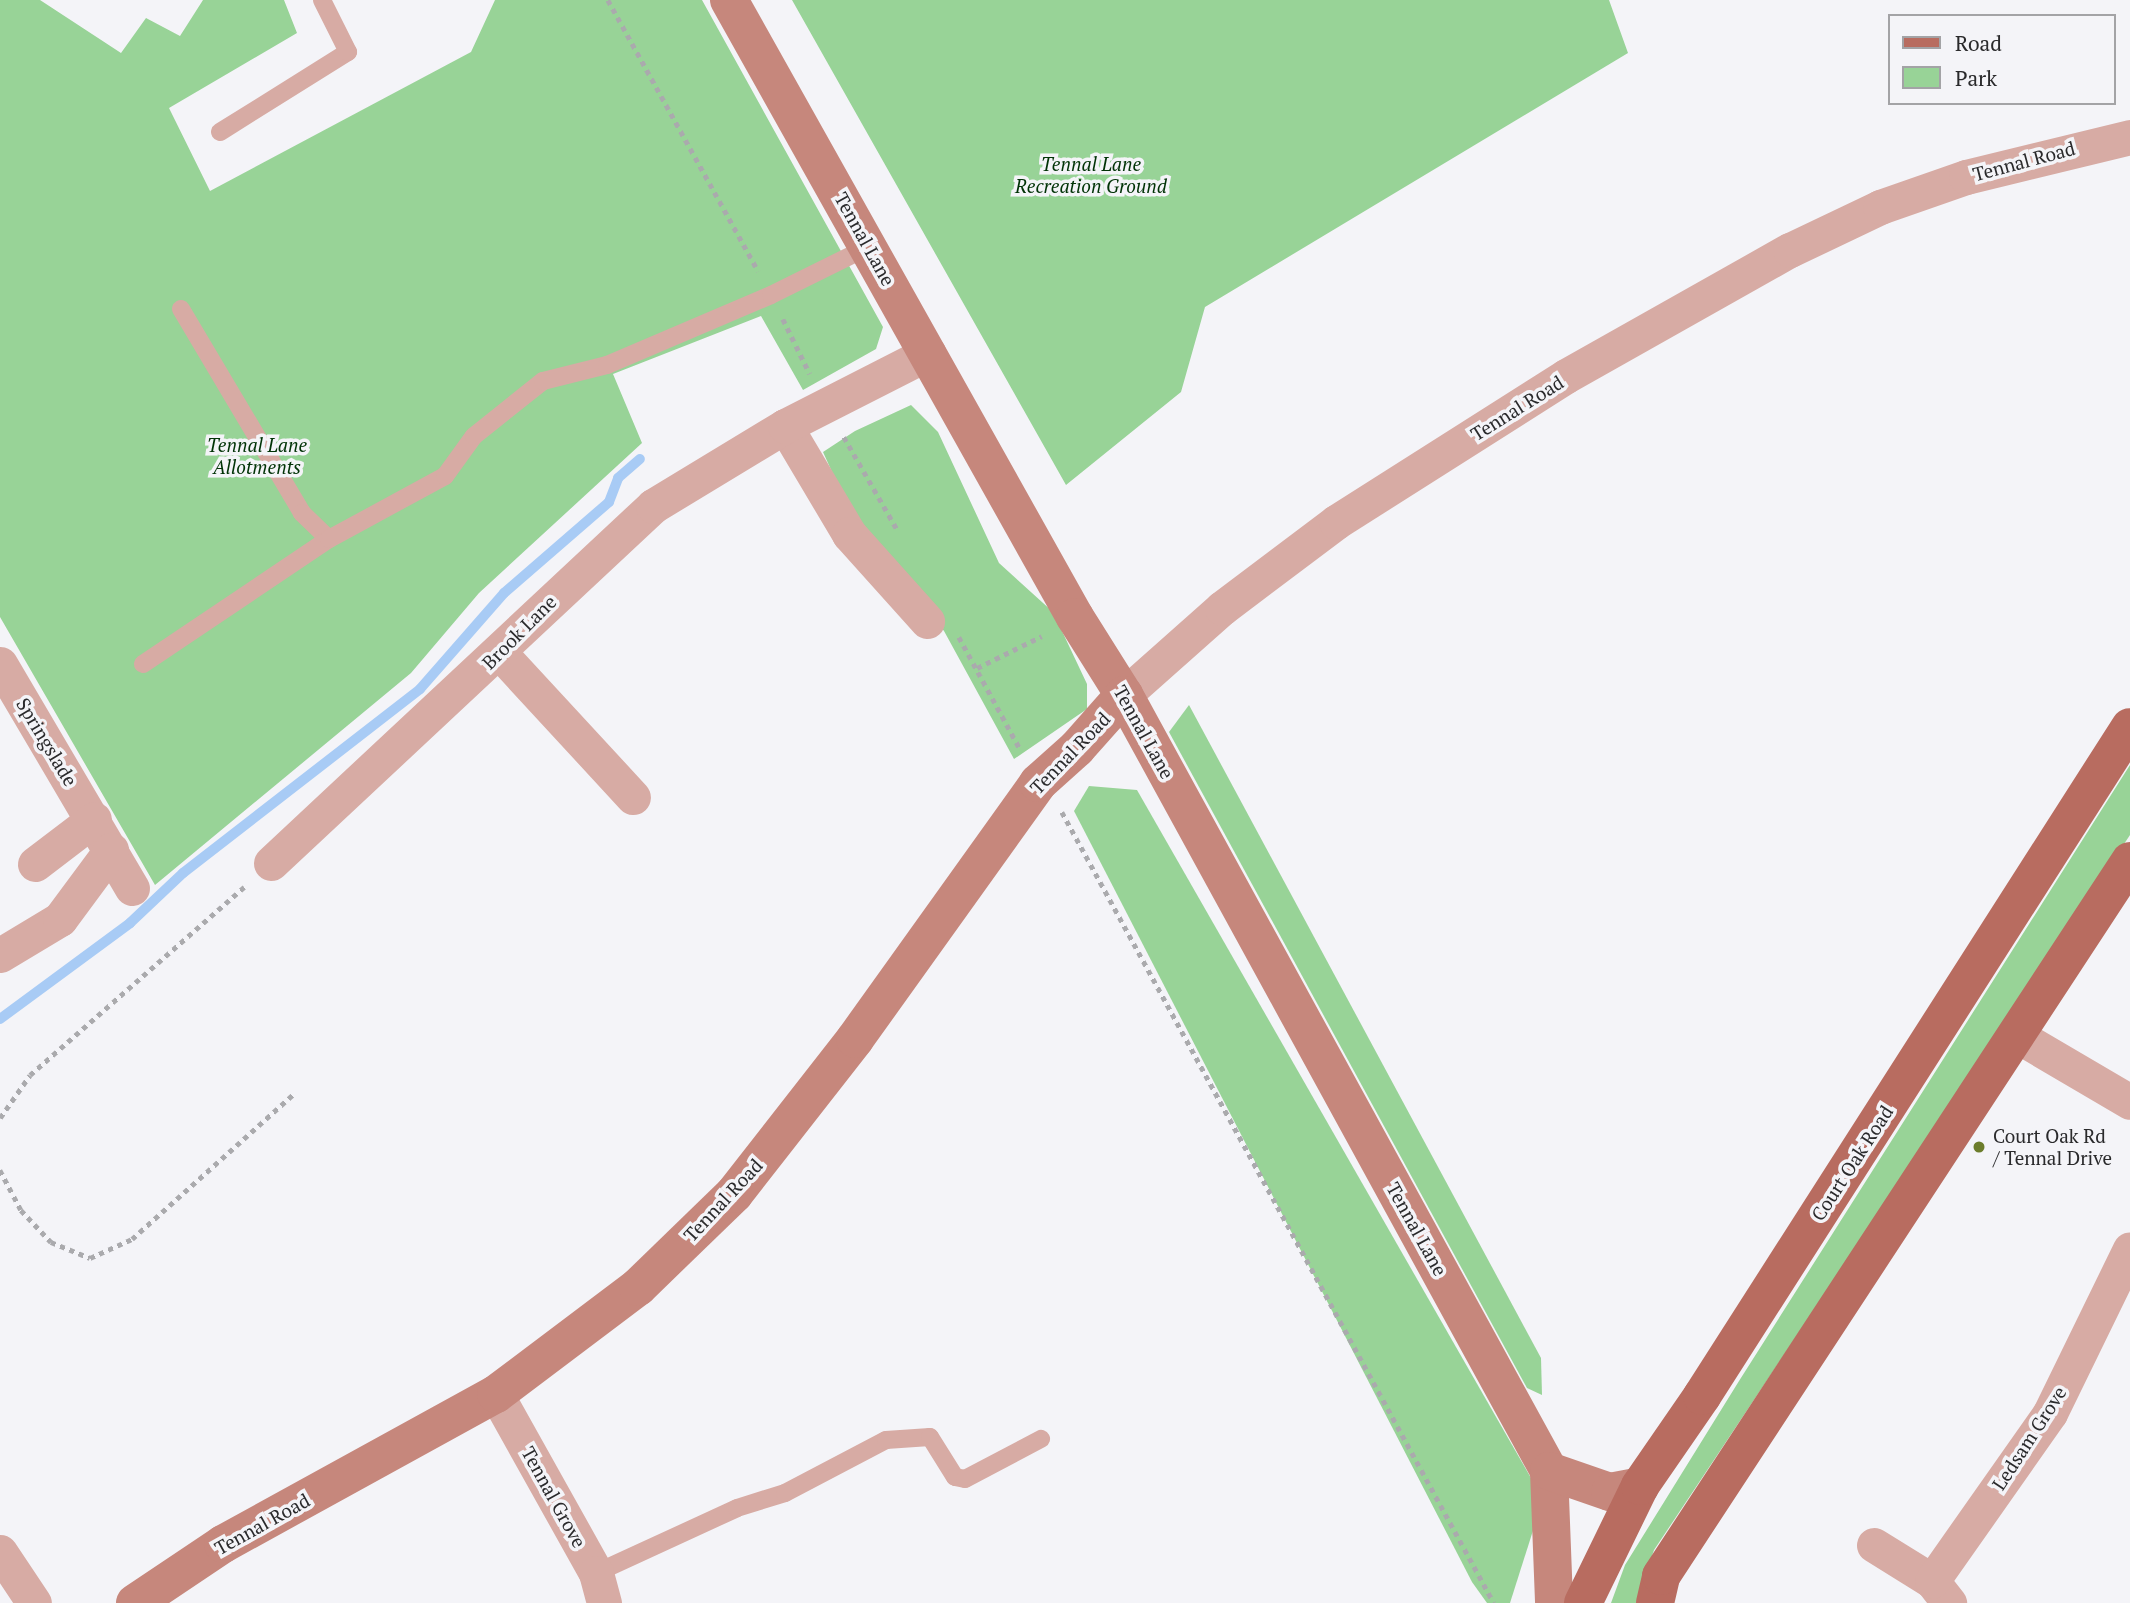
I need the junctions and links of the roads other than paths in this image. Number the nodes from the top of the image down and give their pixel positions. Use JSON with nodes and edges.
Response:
{"nodes":[{"id":1,"x":322,"y":0,"type":"edge"},
{"id":2,"x":729,"y":0,"type":"edge"},
{"id":3,"x":220,"y":132,"type":"dead end"},
{"id":4,"x":2130,"y":137,"type":"edge"},
{"id":5,"x":870,"y":246,"type":"junction"},
{"id":6,"x":181,"y":310,"type":"dead end"},
{"id":7,"x":928,"y":353,"type":"junction"},
{"id":8,"x":785,"y":426,"type":"junction"},
{"id":9,"x":329,"y":540,"type":"junction"},
{"id":10,"x":927,"y":621,"type":"dead end"},
{"id":11,"x":500,"y":653,"type":"junction"},
{"id":12,"x":0,"y":664,"type":"edge"},
{"id":13,"x":143,"y":664,"type":"dead end"},
{"id":14,"x":1124,"y":695,"type":"junction"},
{"id":15,"x":2130,"y":727,"type":"edge"},
{"id":16,"x":633,"y":797,"type":"dead end"},
{"id":17,"x":94,"y":819,"type":"junction"},
{"id":18,"x":111,"y":850,"type":"junction"},
{"id":19,"x":2130,"y":861,"type":"edge"},
{"id":20,"x":271,"y":863,"type":"road end"},
{"id":21,"x":35,"y":864,"type":"dead end"},
{"id":22,"x":132,"y":888,"type":"dead end"},
{"id":23,"x":0,"y":955,"type":"edge"},
{"id":24,"x":2016,"y":1035,"type":"junction"},
{"id":25,"x":2130,"y":1102,"type":"edge"},
{"id":26,"x":2130,"y":1249,"type":"edge"},
{"id":27,"x":496,"y":1394,"type":"junction"},
{"id":28,"x":1041,"y":1439,"type":"dead end"},
{"id":29,"x":1549,"y":1471,"type":"junction"},
{"id":30,"x":1640,"y":1486,"type":"junction"},
{"id":31,"x":1874,"y":1545,"type":"dead end"},
{"id":32,"x":0,"y":1552,"type":"edge"},
{"id":33,"x":600,"y":1588,"type":"edge"},
{"id":34,"x":1941,"y":1592,"type":"edge"},
{"id":35,"x":34,"y":1603,"type":"edge"},
{"id":36,"x":135,"y":1603,"type":"edge"},
{"id":37,"x":1554,"y":1603,"type":"edge"},
{"id":38,"x":1583,"y":1603,"type":"edge"},
{"id":39,"x":1655,"y":1603,"type":"edge"}],
"edges":[{"from":1,"to":3,"type":"lane"},
{"from":2,"to":5,"type":"street","name":"Tennal Lane"},
{"from":4,"to":14,"type":"street","name":"Tennal Road"},
{"from":5,"to":7,"type":"street","name":"Tennal Lane"},
{"from":5,"to":9,"type":"lane"},
{"from":6,"to":9,"type":"lane"},
{"from":7,"to":8,"type":"street","name":"Brook Lane"},
{"from":7,"to":14,"type":"street","name":"Tennal Lane"},
{"from":8,"to":10,"type":"street"},
{"from":8,"to":11,"type":"street","name":"Brook Lane"},
{"from":9,"to":13,"type":"lane"},
{"from":11,"to":16,"type":"street"},
{"from":11,"to":20,"type":"street","name":"Brook Lane"},
{"from":12,"to":17,"type":"street","name":"Springslade"},
{"from":14,"to":27,"type":"street","name":"Tennal Road"},
{"from":14,"to":29,"type":"street","name":"Tennal Lane"},
{"from":15,"to":30,"type":"main road","name":"Court Oak Road"},
{"from":17,"to":18,"type":"street","name":"Springslade"},
{"from":17,"to":21,"type":"street"},
{"from":18,"to":22,"type":"street","name":"Springslade"},
{"from":18,"to":23,"type":"street"},
{"from":19,"to":24,"type":"main road"},
{"from":24,"to":25,"type":"street"},
{"from":24,"to":39,"type":"main road"},
{"from":26,"to":34,"type":"street","name":"Ledsam Grove"},
{"from":27,"to":33,"type":"street","name":"Tennal Grove"},
{"from":27,"to":36,"type":"street","name":"Tennal Road"},
{"from":28,"to":33,"type":"lane"},
{"from":29,"to":30,"type":"street"},
{"from":29,"to":37,"type":"street","name":"Tennal Lane"},
{"from":30,"to":38,"type":"main road","name":"Court Oak Road"},
{"from":31,"to":34,"type":"street","name":"Ledsam Grove"},
{"from":32,"to":35,"type":"street"}]}
